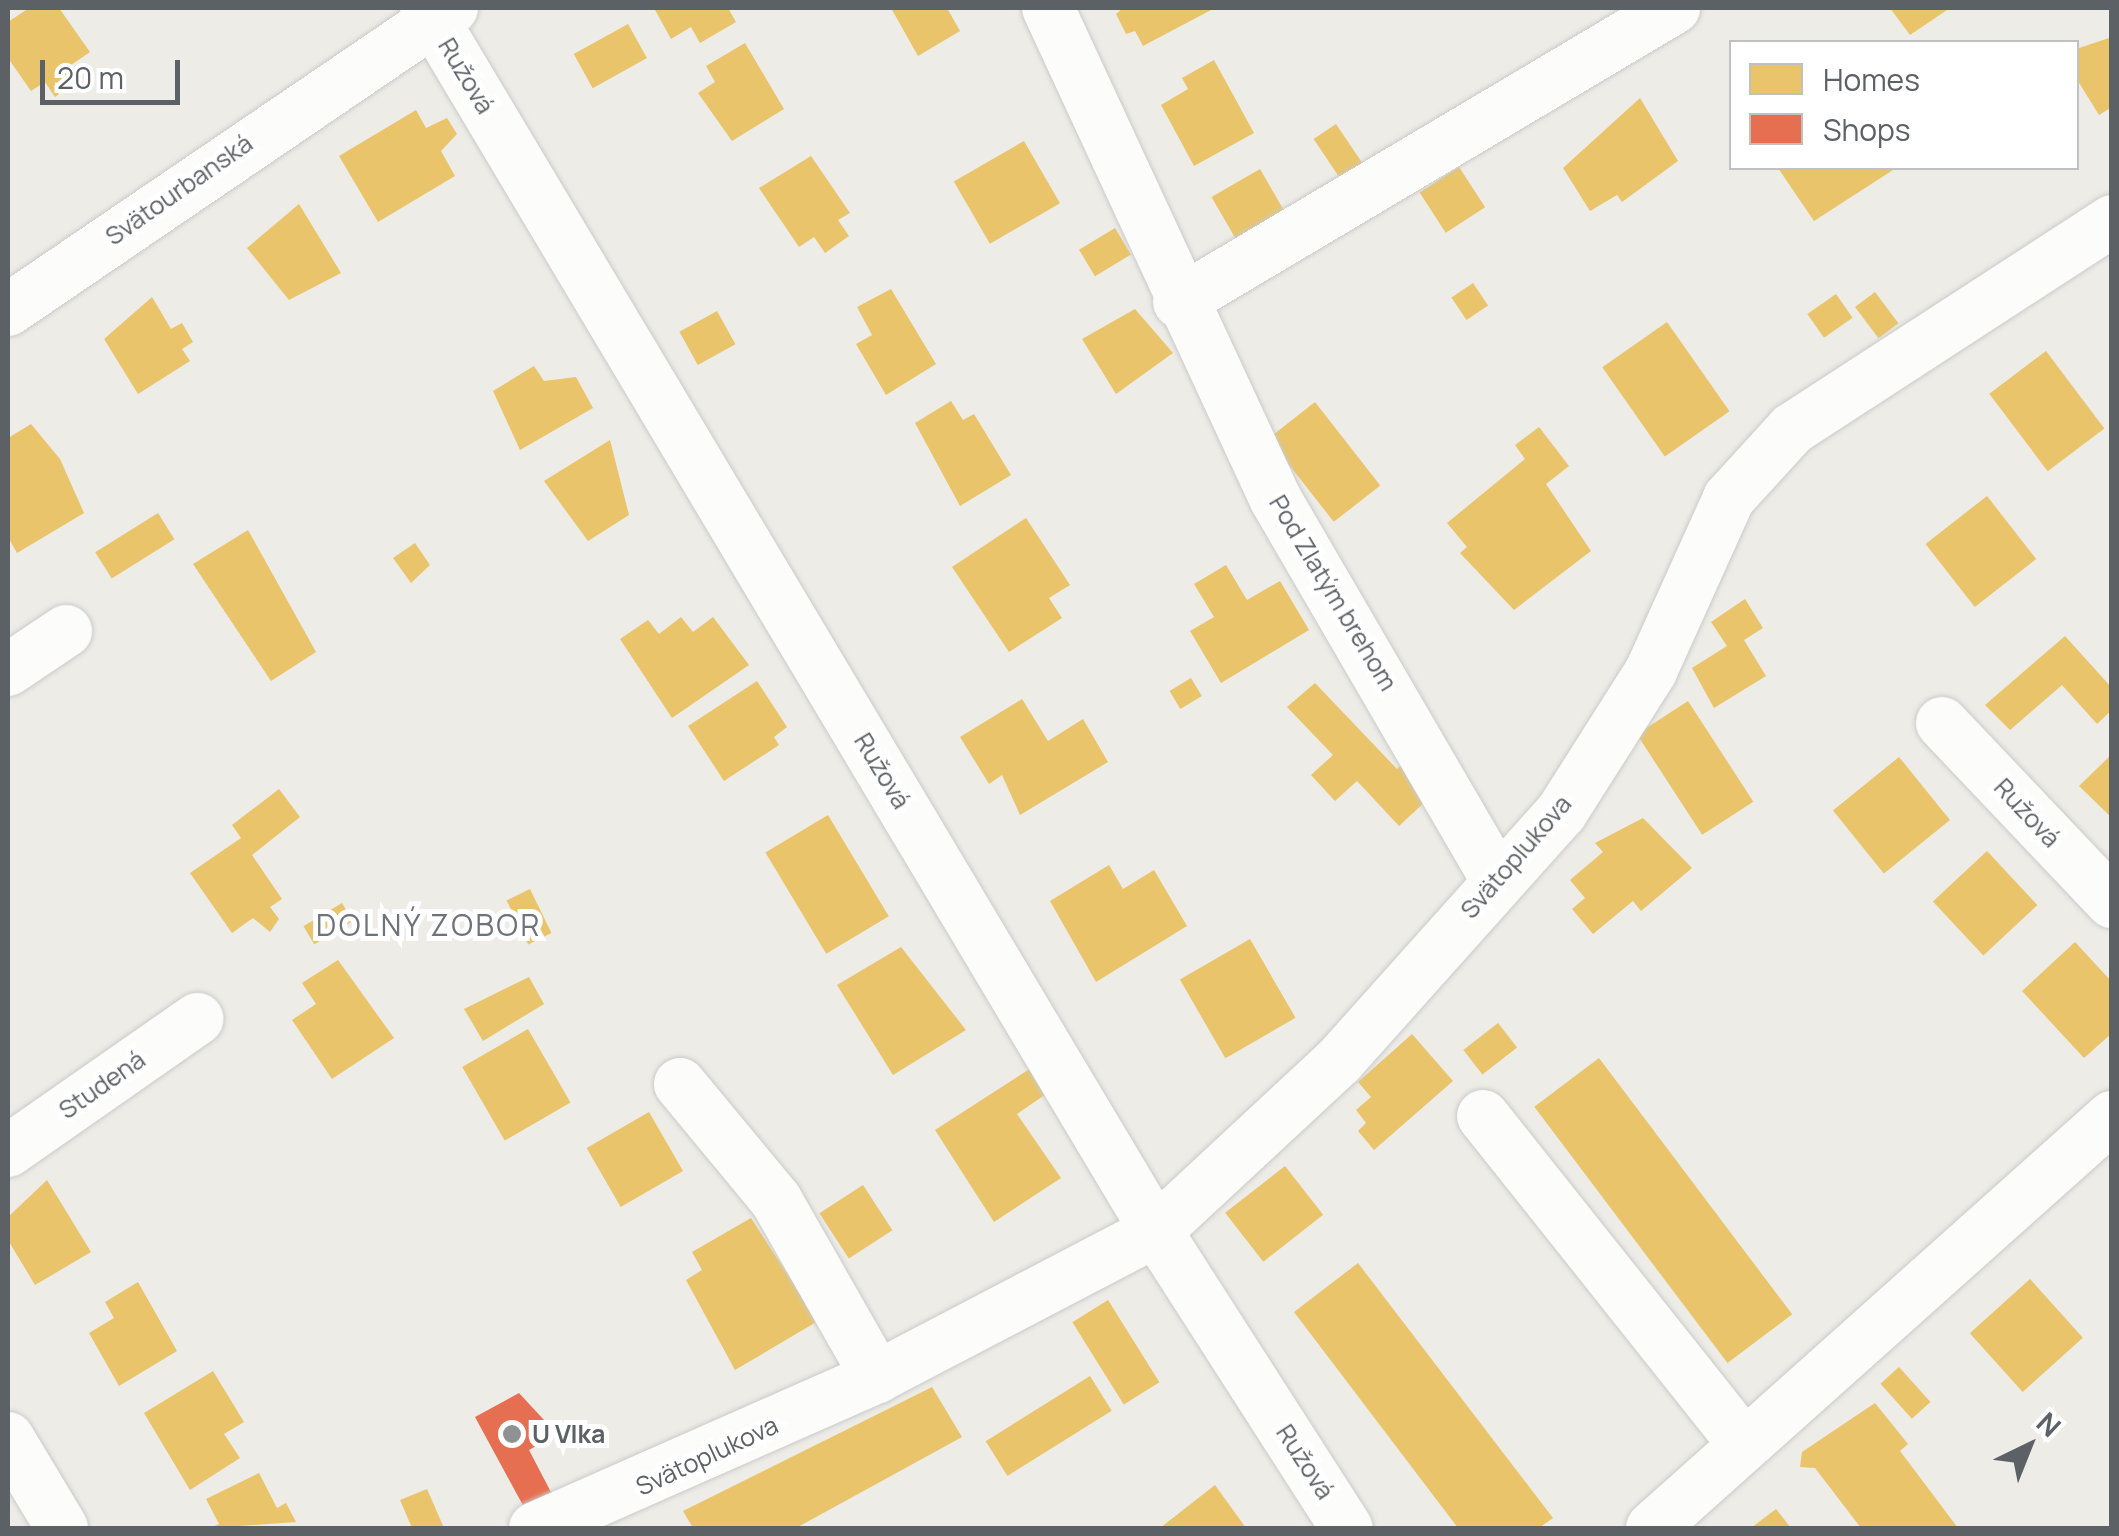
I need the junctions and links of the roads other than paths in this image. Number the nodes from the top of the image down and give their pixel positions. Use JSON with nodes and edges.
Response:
{"nodes":[{"id":1,"x":1048,"y":8,"type":"edge"},
{"id":2,"x":1674,"y":8,"type":"edge"},
{"id":3,"x":437,"y":11,"type":"edge"},
{"id":4,"x":2112,"y":220,"type":"edge"},
{"id":5,"x":1179,"y":302,"type":"junction"},
{"id":6,"x":8,"y":310,"type":"edge"},
{"id":7,"x":66,"y":631,"type":"dead end"},
{"id":8,"x":8,"y":670,"type":"edge"},
{"id":9,"x":1942,"y":723,"type":"dead end"},
{"id":10,"x":1496,"y":878,"type":"junction"},
{"id":11,"x":2112,"y":902,"type":"edge"},
{"id":12,"x":197,"y":1019,"type":"dead end"},
{"id":13,"x":680,"y":1084,"type":"dead end"},
{"id":14,"x":1483,"y":1116,"type":"dead end"},
{"id":15,"x":2112,"y":1116,"type":"edge"},
{"id":16,"x":8,"y":1151,"type":"edge"},
{"id":17,"x":1156,"y":1230,"type":"junction"},
{"id":18,"x":877,"y":1377,"type":"junction"},
{"id":19,"x":8,"y":1438,"type":"edge"},
{"id":20,"x":1742,"y":1442,"type":"junction"},
{"id":21,"x":610,"y":1516,"type":"edge"},
{"id":22,"x":62,"y":1528,"type":"edge"},
{"id":23,"x":535,"y":1528,"type":"edge"},
{"id":24,"x":1347,"y":1528,"type":"edge"},
{"id":25,"x":1652,"y":1528,"type":"edge"}],
"edges":[{"from":1,"to":5,"type":"street","name":"Pod Zlatým brehom"},
{"from":2,"to":5,"type":"street"},
{"from":3,"to":6,"type":"street","name":"Svätourbanská"},
{"from":3,"to":17,"type":"street","name":"Ružová"},
{"from":4,"to":10,"type":"street","name":"Svätoplukova"},
{"from":5,"to":10,"type":"street","name":"Pod Zlatým brehom"},
{"from":7,"to":8,"type":"street"},
{"from":9,"to":11,"type":"street","name":"Ružová"},
{"from":10,"to":17,"type":"street","name":"Svätoplukova"},
{"from":12,"to":16,"type":"street","name":"Studená"},
{"from":13,"to":18,"type":"street"},
{"from":14,"to":20,"type":"street"},
{"from":15,"to":20,"type":"street"},
{"from":17,"to":18,"type":"street","name":"Svätoplukova"},
{"from":17,"to":24,"type":"street","name":"Ružová"},
{"from":18,"to":21,"type":"street","name":"Svätoplukova"},
{"from":19,"to":22,"type":"street"},
{"from":20,"to":25,"type":"street"},
{"from":21,"to":23,"type":"street","name":"Svätoplukova"}]}
